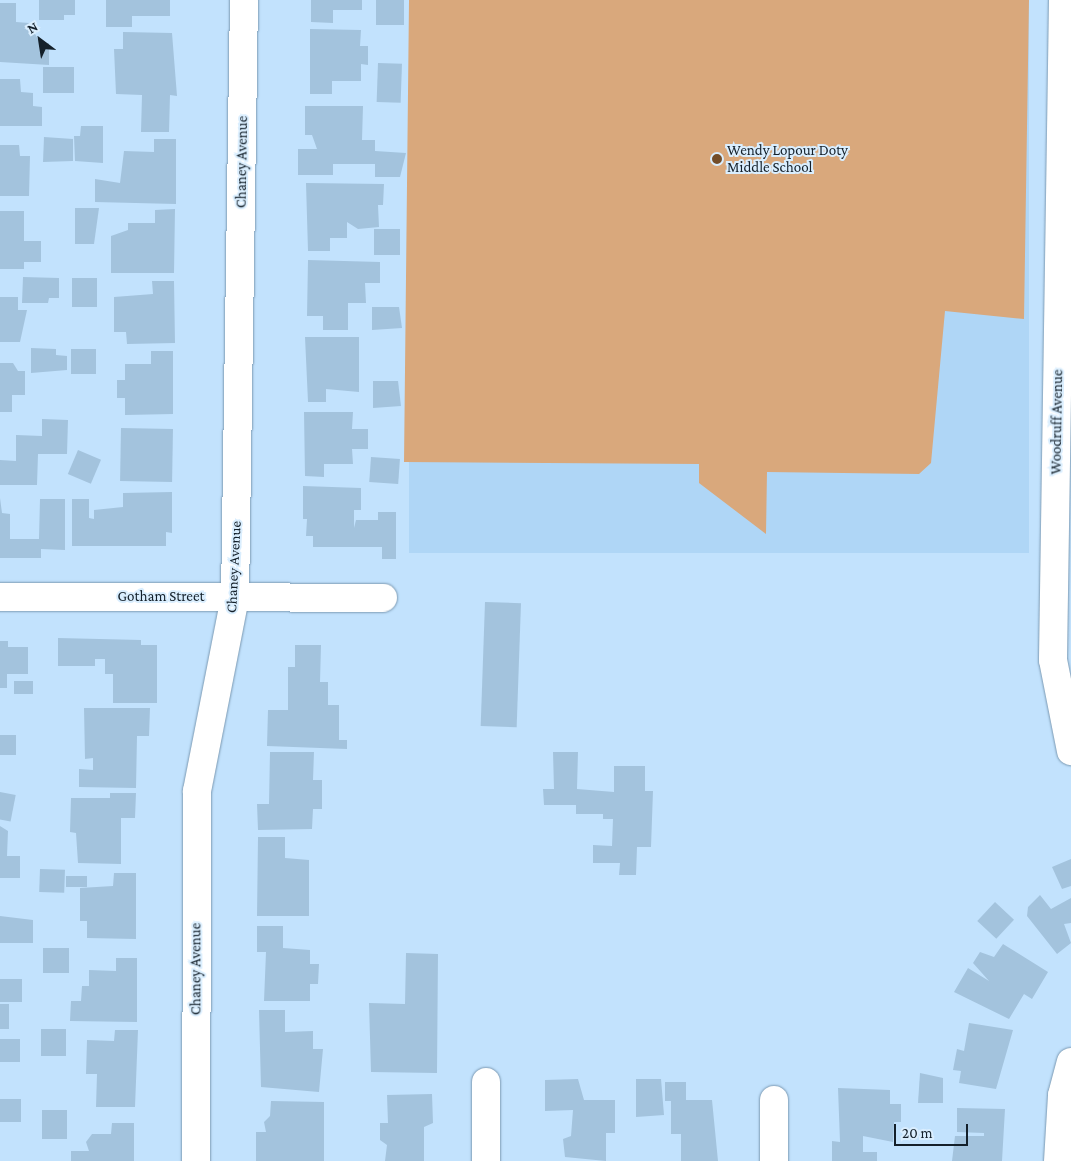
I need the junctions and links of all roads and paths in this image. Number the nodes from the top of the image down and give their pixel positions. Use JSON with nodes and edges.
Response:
{"nodes":[{"id":1,"x":244,"y":0,"type":"edge"},
{"id":2,"x":1063,"y":0,"type":"edge"},
{"id":3,"x":1065,"y":251,"type":"edge"},
{"id":4,"x":0,"y":596,"type":"edge"},
{"id":5,"x":235,"y":598,"type":"junction"},
{"id":6,"x":383,"y":598,"type":"dead end"},
{"id":7,"x":1063,"y":599,"type":"edge"},
{"id":8,"x":1071,"y":751,"type":"edge"},
{"id":9,"x":1071,"y":1062,"type":"edge"},
{"id":10,"x":486,"y":1082,"type":"dead end"},
{"id":11,"x":774,"y":1100,"type":"dead end"},
{"id":12,"x":196,"y":1161,"type":"edge"},
{"id":13,"x":486,"y":1161,"type":"edge"},
{"id":14,"x":774,"y":1161,"type":"edge"},
{"id":15,"x":1058,"y":1161,"type":"edge"}],
"edges":[{"from":1,"to":5,"type":"street","name":"Chaney Avenue"},
{"from":2,"to":3,"type":"street","name":"Woodruff Avenue"},
{"from":3,"to":7,"type":"street","name":"Woodruff Avenue"},
{"from":4,"to":5,"type":"street","name":"Gotham Street"},
{"from":5,"to":6,"type":"street","name":"Gotham Street"},
{"from":5,"to":12,"type":"street","name":"Chaney Avenue"},
{"from":7,"to":8,"type":"street","name":"Woodruff Avenue"},
{"from":9,"to":15,"type":"street"},
{"from":10,"to":13,"type":"street"},
{"from":11,"to":14,"type":"street"}]}
